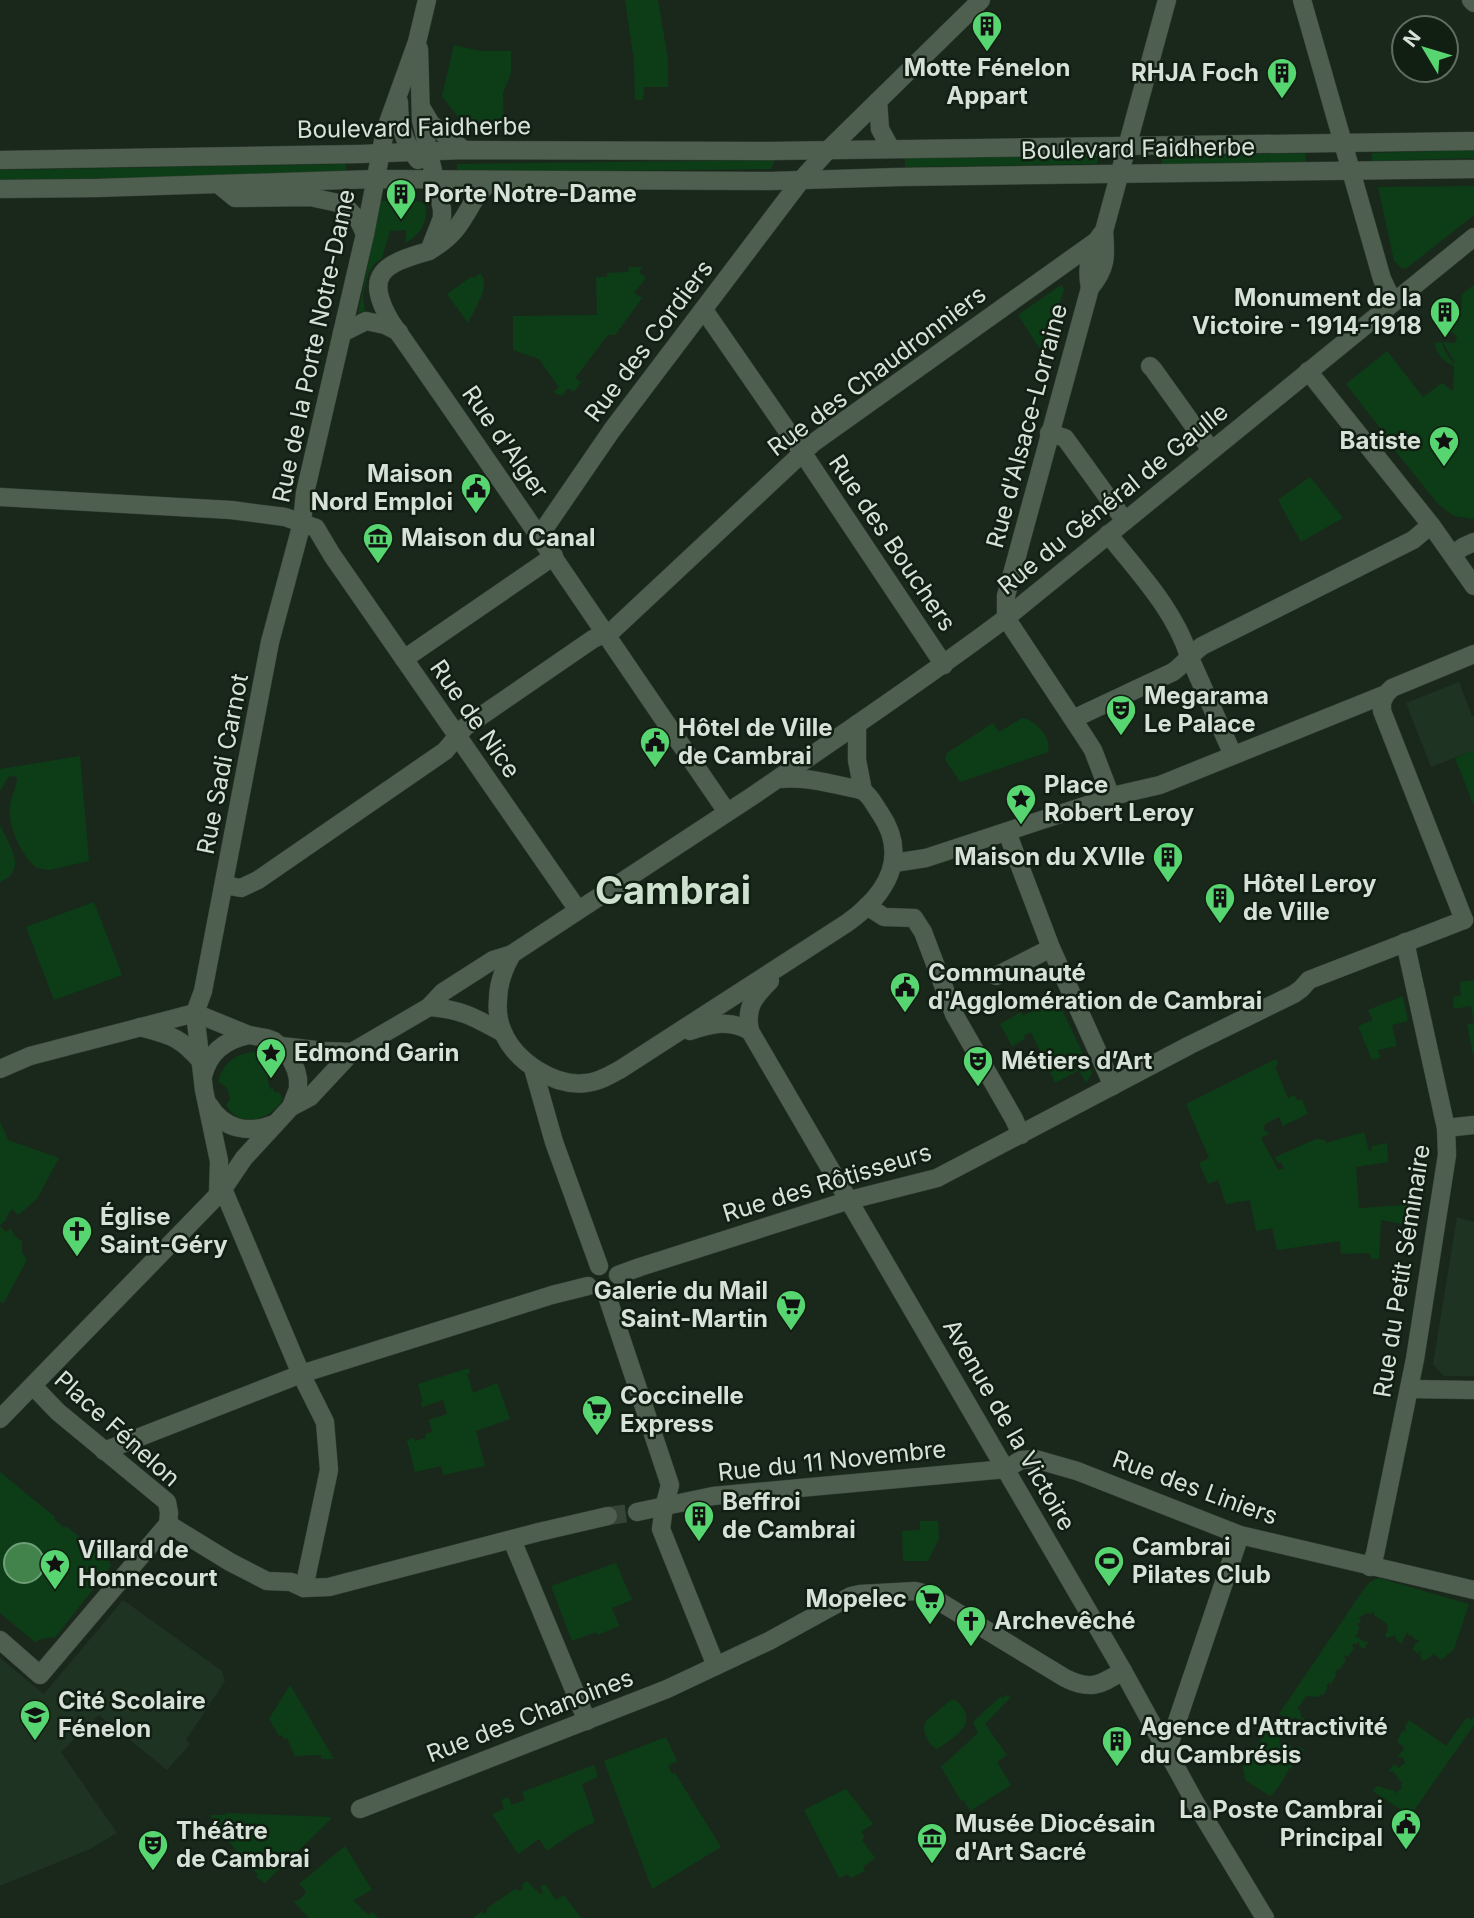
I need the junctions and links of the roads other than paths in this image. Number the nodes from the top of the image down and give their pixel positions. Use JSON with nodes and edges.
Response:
{"nodes":[{"id":1,"x":426,"y":0,"type":"edge"},
{"id":2,"x":981,"y":0,"type":"edge"},
{"id":3,"x":1167,"y":0,"type":"edge"},
{"id":4,"x":1302,"y":0,"type":"edge"},
{"id":5,"x":417,"y":42,"type":"junction"},
{"id":6,"x":400,"y":91,"type":"junction"},
{"id":7,"x":878,"y":101,"type":"junction"},
{"id":8,"x":421,"y":108,"type":"junction"},
{"id":9,"x":1474,"y":141,"type":"edge"},
{"id":10,"x":1342,"y":142,"type":"junction"},
{"id":11,"x":1127,"y":146,"type":"junction"},
{"id":12,"x":891,"y":149,"type":"junction"},
{"id":13,"x":464,"y":150,"type":"junction"},
{"id":14,"x":828,"y":150,"type":"junction"},
{"id":15,"x":421,"y":152,"type":"junction"},
{"id":16,"x":381,"y":153,"type":"junction"},
{"id":17,"x":0,"y":160,"type":"edge"},
{"id":18,"x":1474,"y":169,"type":"edge"},
{"id":19,"x":1350,"y":170,"type":"junction"},
{"id":20,"x":1119,"y":175,"type":"junction"},
{"id":21,"x":802,"y":179,"type":"junction"},
{"id":22,"x":375,"y":180,"type":"junction"},
{"id":23,"x":435,"y":180,"type":"junction"},
{"id":24,"x":491,"y":180,"type":"junction"},
{"id":25,"x":218,"y":184,"type":"junction"},
{"id":26,"x":0,"y":189,"type":"edge"},
{"id":27,"x":365,"y":234,"type":"junction"},
{"id":28,"x":1100,"y":236,"type":"junction"},
{"id":29,"x":1474,"y":237,"type":"edge"},
{"id":30,"x":429,"y":251,"type":"junction"},
{"id":31,"x":1393,"y":302,"type":"junction"},
{"id":32,"x":704,"y":310,"type":"junction"},
{"id":33,"x":342,"y":332,"type":"junction"},
{"id":34,"x":399,"y":332,"type":"junction"},
{"id":35,"x":1150,"y":366,"type":"dead end"},
{"id":36,"x":1308,"y":371,"type":"junction"},
{"id":37,"x":1049,"y":433,"type":"junction"},
{"id":38,"x":1212,"y":450,"type":"junction"},
{"id":39,"x":802,"y":452,"type":"junction"},
{"id":40,"x":0,"y":497,"type":"edge"},
{"id":41,"x":1125,"y":520,"type":"junction"},
{"id":42,"x":302,"y":523,"type":"junction"},
{"id":43,"x":1431,"y":525,"type":"junction"},
{"id":44,"x":1108,"y":534,"type":"junction"},
{"id":45,"x":540,"y":536,"type":"junction"},
{"id":46,"x":1474,"y":542,"type":"edge"},
{"id":47,"x":1453,"y":554,"type":"junction"},
{"id":48,"x":331,"y":555,"type":"junction"},
{"id":49,"x":554,"y":556,"type":"junction"},
{"id":50,"x":293,"y":561,"type":"junction"},
{"id":51,"x":1474,"y":586,"type":"edge"},
{"id":52,"x":1006,"y":618,"type":"junction"},
{"id":53,"x":605,"y":634,"type":"junction"},
{"id":54,"x":1474,"y":654,"type":"edge"},
{"id":55,"x":1189,"y":656,"type":"junction"},
{"id":56,"x":404,"y":659,"type":"junction"},
{"id":57,"x":944,"y":665,"type":"junction"},
{"id":58,"x":1386,"y":694,"type":"junction"},
{"id":59,"x":1073,"y":719,"type":"junction"},
{"id":60,"x":857,"y":724,"type":"junction"},
{"id":61,"x":458,"y":737,"type":"junction"},
{"id":62,"x":1233,"y":755,"type":"junction"},
{"id":63,"x":777,"y":779,"type":"junction"},
{"id":64,"x":863,"y":791,"type":"junction"},
{"id":65,"x":1111,"y":797,"type":"junction"},
{"id":66,"x":727,"y":812,"type":"junction"},
{"id":67,"x":1007,"y":832,"type":"junction"},
{"id":68,"x":894,"y":863,"type":"junction"},
{"id":69,"x":225,"y":885,"type":"junction"},
{"id":70,"x":867,"y":906,"type":"junction"},
{"id":71,"x":578,"y":910,"type":"junction"},
{"id":72,"x":1469,"y":923,"type":"edge"},
{"id":73,"x":1405,"y":942,"type":"junction"},
{"id":74,"x":1051,"y":948,"type":"junction"},
{"id":75,"x":512,"y":954,"type":"junction"},
{"id":76,"x":789,"y":961,"type":"junction"},
{"id":77,"x":996,"y":976,"type":"dead end"},
{"id":78,"x":429,"y":1007,"type":"junction"},
{"id":79,"x":195,"y":1013,"type":"junction"},
{"id":80,"x":141,"y":1027,"type":"junction"},
{"id":81,"x":750,"y":1031,"type":"junction"},
{"id":82,"x":503,"y":1033,"type":"junction"},
{"id":83,"x":249,"y":1035,"type":"junction"},
{"id":84,"x":673,"y":1036,"type":"junction"},
{"id":85,"x":281,"y":1046,"type":"junction"},
{"id":86,"x":352,"y":1052,"type":"junction"},
{"id":87,"x":0,"y":1069,"type":"edge"},
{"id":88,"x":202,"y":1069,"type":"junction"},
{"id":89,"x":533,"y":1069,"type":"junction"},
{"id":90,"x":1113,"y":1086,"type":"junction"},
{"id":91,"x":207,"y":1102,"type":"junction"},
{"id":92,"x":291,"y":1107,"type":"junction"},
{"id":93,"x":274,"y":1124,"type":"junction"},
{"id":94,"x":1474,"y":1125,"type":"edge"},
{"id":95,"x":1446,"y":1128,"type":"junction"},
{"id":96,"x":1021,"y":1135,"type":"junction"},
{"id":97,"x":223,"y":1195,"type":"junction"},
{"id":98,"x":850,"y":1200,"type":"junction"},
{"id":99,"x":599,"y":1266,"type":"junction"},
{"id":100,"x":618,"y":1275,"type":"junction"},
{"id":101,"x":588,"y":1286,"type":"junction"},
{"id":102,"x":607,"y":1296,"type":"junction"},
{"id":103,"x":301,"y":1374,"type":"junction"},
{"id":104,"x":33,"y":1387,"type":"junction"},
{"id":105,"x":1409,"y":1389,"type":"junction"},
{"id":106,"x":1474,"y":1390,"type":"edge"},
{"id":107,"x":0,"y":1419,"type":"edge"},
{"id":108,"x":104,"y":1451,"type":"junction"},
{"id":109,"x":1006,"y":1469,"type":"junction"},
{"id":110,"x":664,"y":1507,"type":"junction"},
{"id":111,"x":637,"y":1512,"type":"tunnel mouth"},
{"id":112,"x":608,"y":1516,"type":"tunnel mouth"},
{"id":113,"x":168,"y":1524,"type":"junction"},
{"id":114,"x":1240,"y":1535,"type":"junction"},
{"id":115,"x":512,"y":1540,"type":"junction"},
{"id":116,"x":1370,"y":1567,"type":"junction"},
{"id":117,"x":304,"y":1588,"type":"junction"},
{"id":118,"x":1474,"y":1590,"type":"edge"},
{"id":119,"x":0,"y":1640,"type":"edge"},
{"id":120,"x":716,"y":1666,"type":"junction"},
{"id":121,"x":1123,"y":1671,"type":"junction"},
{"id":122,"x":587,"y":1721,"type":"junction"},
{"id":123,"x":1167,"y":1751,"type":"junction"},
{"id":124,"x":360,"y":1809,"type":"dead end"},
{"id":125,"x":1265,"y":1918,"type":"edge"}],
"edges":[{"from":1,"to":5,"type":"street"},
{"from":2,"to":7,"type":"street"},
{"from":3,"to":11,"type":"street","name":"Rue d'Alsace-Lorraine"},
{"from":4,"to":10,"type":"street"},
{"from":5,"to":6,"type":"street","name":"Rue de la Porte Notre-Dame"},
{"from":5,"to":8,"type":"street"},
{"from":6,"to":15,"type":"street"},
{"from":6,"to":16,"type":"street","name":"Rue de la Porte Notre-Dame"},
{"from":7,"to":12,"type":"street"},
{"from":7,"to":14,"type":"street"},
{"from":8,"to":13,"type":"street"},
{"from":8,"to":15,"type":"street"},
{"from":9,"to":10,"type":"street","name":"Boulevard Faidherbe"},
{"from":10,"to":11,"type":"street","name":"Boulevard Faidherbe"},
{"from":10,"to":19,"type":"street"},
{"from":11,"to":12,"type":"street","name":"Boulevard Faidherbe"},
{"from":11,"to":20,"type":"street","name":"Rue d'Alsace-Lorraine"},
{"from":12,"to":14,"type":"street","name":"Boulevard Faidherbe"},
{"from":13,"to":14,"type":"street","name":"Boulevard Faidherbe"},
{"from":13,"to":15,"type":"street","name":"Boulevard Faidherbe"},
{"from":14,"to":21,"type":"street"},
{"from":15,"to":16,"type":"street","name":"Boulevard Faidherbe"},
{"from":15,"to":23,"type":"street"},
{"from":16,"to":17,"type":"street","name":"Boulevard Faidherbe"},
{"from":16,"to":22,"type":"street","name":"Rue de la Porte Notre-Dame"},
{"from":18,"to":19,"type":"street","name":"Boulevard Faidherbe"},
{"from":19,"to":20,"type":"street","name":"Boulevard Faidherbe"},
{"from":19,"to":31,"type":"street"},
{"from":20,"to":21,"type":"street","name":"Boulevard Faidherbe"},
{"from":20,"to":28,"type":"street","name":"Rue d'Alsace-Lorraine"},
{"from":21,"to":24,"type":"street","name":"Boulevard Faidherbe"},
{"from":21,"to":32,"type":"street","name":"Rue des Cordiers"},
{"from":22,"to":23,"type":"street","name":"Boulevard Faidherbe"},
{"from":22,"to":25,"type":"street","name":"Boulevard Faidherbe"},
{"from":22,"to":27,"type":"street","name":"Rue de la Porte Notre-Dame"},
{"from":23,"to":24,"type":"street","name":"Boulevard Faidherbe"},
{"from":23,"to":30,"type":"street"},
{"from":24,"to":30,"type":"street"},
{"from":25,"to":26,"type":"street","name":"Boulevard Faidherbe"},
{"from":25,"to":27,"type":"street"},
{"from":27,"to":33,"type":"street","name":"Rue de la Porte Notre-Dame"},
{"from":28,"to":37,"type":"street","name":"Rue d'Alsace-Lorraine"},
{"from":28,"to":39,"type":"street","name":"Rue des Chaudronniers"},
{"from":29,"to":31,"type":"street","name":"Rue du Général de Gaulle"},
{"from":30,"to":34,"type":"street","name":"Rue d'Alger"},
{"from":31,"to":36,"type":"street","name":"Rue du Général de Gaulle"},
{"from":32,"to":39,"type":"street","name":"Rue des Bouchers"},
{"from":32,"to":45,"type":"street","name":"Rue des Cordiers"},
{"from":33,"to":34,"type":"street"},
{"from":33,"to":42,"type":"street","name":"Rue de la Porte Notre-Dame"},
{"from":34,"to":45,"type":"street","name":"Rue d'Alger"},
{"from":35,"to":38,"type":"street"},
{"from":36,"to":38,"type":"street","name":"Rue du Général de Gaulle"},
{"from":36,"to":43,"type":"street"},
{"from":37,"to":41,"type":"street"},
{"from":37,"to":52,"type":"street","name":"Rue d'Alsace-Lorraine"},
{"from":38,"to":41,"type":"street","name":"Rue du Général de Gaulle"},
{"from":39,"to":53,"type":"street","name":"Rue des Chaudronniers"},
{"from":39,"to":57,"type":"street","name":"Rue des Bouchers"},
{"from":40,"to":42,"type":"street"},
{"from":41,"to":44,"type":"street","name":"Rue du Général de Gaulle"},
{"from":42,"to":48,"type":"street","name":"Rue de Nice"},
{"from":42,"to":50,"type":"street","name":"Rue Sadi Carnot"},
{"from":43,"to":47,"type":"street"},
{"from":43,"to":55,"type":"street"},
{"from":44,"to":52,"type":"street","name":"Rue du Général de Gaulle"},
{"from":44,"to":55,"type":"street"},
{"from":45,"to":49,"type":"street","name":"Rue d'Alger"},
{"from":46,"to":47,"type":"street"},
{"from":47,"to":51,"type":"street"},
{"from":48,"to":50,"type":"street"},
{"from":48,"to":56,"type":"street","name":"Rue de Nice"},
{"from":49,"to":53,"type":"street","name":"Rue d'Alger"},
{"from":49,"to":56,"type":"street"},
{"from":50,"to":69,"type":"street","name":"Rue Sadi Carnot"},
{"from":52,"to":57,"type":"street","name":"Rue du Général de Gaulle"},
{"from":52,"to":59,"type":"street"},
{"from":53,"to":61,"type":"street","name":"Rue des Chaudronniers"},
{"from":53,"to":66,"type":"street","name":"Rue d'Alger"},
{"from":54,"to":58,"type":"street"},
{"from":55,"to":59,"type":"street"},
{"from":55,"to":62,"type":"street"},
{"from":56,"to":61,"type":"street","name":"Rue de Nice"},
{"from":57,"to":60,"type":"street","name":"Rue du Général de Gaulle"},
{"from":58,"to":62,"type":"street"},
{"from":58,"to":72,"type":"street"},
{"from":59,"to":65,"type":"street"},
{"from":60,"to":63,"type":"street","name":"Rue du Général de Gaulle"},
{"from":60,"to":64,"type":"street"},
{"from":61,"to":69,"type":"street","name":"Rue des Chaudronniers"},
{"from":61,"to":71,"type":"street","name":"Rue de Nice"},
{"from":62,"to":65,"type":"street"},
{"from":63,"to":64,"type":"street"},
{"from":63,"to":66,"type":"street","name":"Rue du Général de Gaulle"},
{"from":64,"to":68,"type":"street"},
{"from":65,"to":67,"type":"street"},
{"from":66,"to":71,"type":"street","name":"Rue du Général de Gaulle"},
{"from":67,"to":68,"type":"street"},
{"from":67,"to":74,"type":"street"},
{"from":68,"to":70,"type":"street"},
{"from":69,"to":79,"type":"street","name":"Rue Sadi Carnot"},
{"from":70,"to":76,"type":"street"},
{"from":70,"to":96,"type":"street"},
{"from":71,"to":75,"type":"street","name":"Rue du Général de Gaulle"},
{"from":72,"to":73,"type":"street"},
{"from":73,"to":90,"type":"street","name":"Rue des Rôtisseurs"},
{"from":73,"to":95,"type":"street","name":"Rue du Petit Séminaire"},
{"from":74,"to":77,"type":"street"},
{"from":74,"to":90,"type":"street"},
{"from":75,"to":78,"type":"street","name":"Rue du Général de Gaulle"},
{"from":75,"to":82,"type":"street"},
{"from":76,"to":81,"type":"street"},
{"from":76,"to":84,"type":"street"},
{"from":78,"to":82,"type":"street"},
{"from":78,"to":86,"type":"street","name":"Rue du Général de Gaulle"},
{"from":79,"to":80,"type":"street"},
{"from":79,"to":83,"type":"street"},
{"from":79,"to":88,"type":"street"},
{"from":80,"to":87,"type":"street"},
{"from":80,"to":88,"type":"street"},
{"from":81,"to":84,"type":"street"},
{"from":81,"to":98,"type":"street","name":"Avenue de la Victoire"},
{"from":82,"to":89,"type":"street"},
{"from":83,"to":85,"type":"street"},
{"from":83,"to":88,"type":"street"},
{"from":84,"to":89,"type":"street"},
{"from":85,"to":86,"type":"street"},
{"from":85,"to":92,"type":"street"},
{"from":86,"to":92,"type":"street","name":"Rue du Général de Gaulle"},
{"from":88,"to":91,"type":"street"},
{"from":89,"to":99,"type":"street"},
{"from":90,"to":96,"type":"street","name":"Rue des Rôtisseurs"},
{"from":91,"to":93,"type":"street"},
{"from":91,"to":97,"type":"street"},
{"from":92,"to":93,"type":"street"},
{"from":93,"to":97,"type":"street"},
{"from":94,"to":95,"type":"street"},
{"from":95,"to":105,"type":"street","name":"Rue du Petit Séminaire"},
{"from":96,"to":98,"type":"street","name":"Rue des Rôtisseurs"},
{"from":97,"to":103,"type":"street"},
{"from":97,"to":104,"type":"street"},
{"from":98,"to":100,"type":"street","name":"Rue des Rôtisseurs"},
{"from":98,"to":109,"type":"street","name":"Avenue de la Victoire"},
{"from":99,"to":100,"type":"street"},
{"from":99,"to":101,"type":"street"},
{"from":100,"to":102,"type":"street"},
{"from":101,"to":102,"type":"street"},
{"from":101,"to":103,"type":"street"},
{"from":102,"to":110,"type":"street"},
{"from":103,"to":108,"type":"street"},
{"from":103,"to":117,"type":"street"},
{"from":104,"to":107,"type":"street","name":"Place Fénelon"},
{"from":104,"to":108,"type":"street","name":"Place Fénelon"},
{"from":105,"to":106,"type":"street"},
{"from":105,"to":116,"type":"street","name":"Rue du Petit Séminaire"},
{"from":108,"to":113,"type":"street","name":"Place Fénelon"},
{"from":109,"to":110,"type":"street","name":"Rue du 11 Novembre"},
{"from":109,"to":114,"type":"street","name":"Rue des Liniers"},
{"from":109,"to":121,"type":"street","name":"Avenue de la Victoire"},
{"from":110,"to":111,"type":"street","name":"Rue du 11 Novembre"},
{"from":110,"to":120,"type":"street"},
{"from":112,"to":115,"type":"street"},
{"from":113,"to":117,"type":"street"},
{"from":113,"to":119,"type":"street","name":"Place Fénelon"},
{"from":114,"to":116,"type":"street","name":"Rue des Liniers"},
{"from":114,"to":123,"type":"street"},
{"from":115,"to":117,"type":"street"},
{"from":115,"to":122,"type":"street"},
{"from":116,"to":118,"type":"street","name":"Rue des Liniers"},
{"from":120,"to":121,"type":"street","name":"Rue des Chanoines"},
{"from":120,"to":122,"type":"street","name":"Rue des Chanoines"},
{"from":121,"to":123,"type":"street","name":"Avenue de la Victoire"},
{"from":122,"to":124,"type":"street","name":"Rue des Chanoines"},
{"from":123,"to":125,"type":"street","name":"Avenue de la Victoire"}]}
